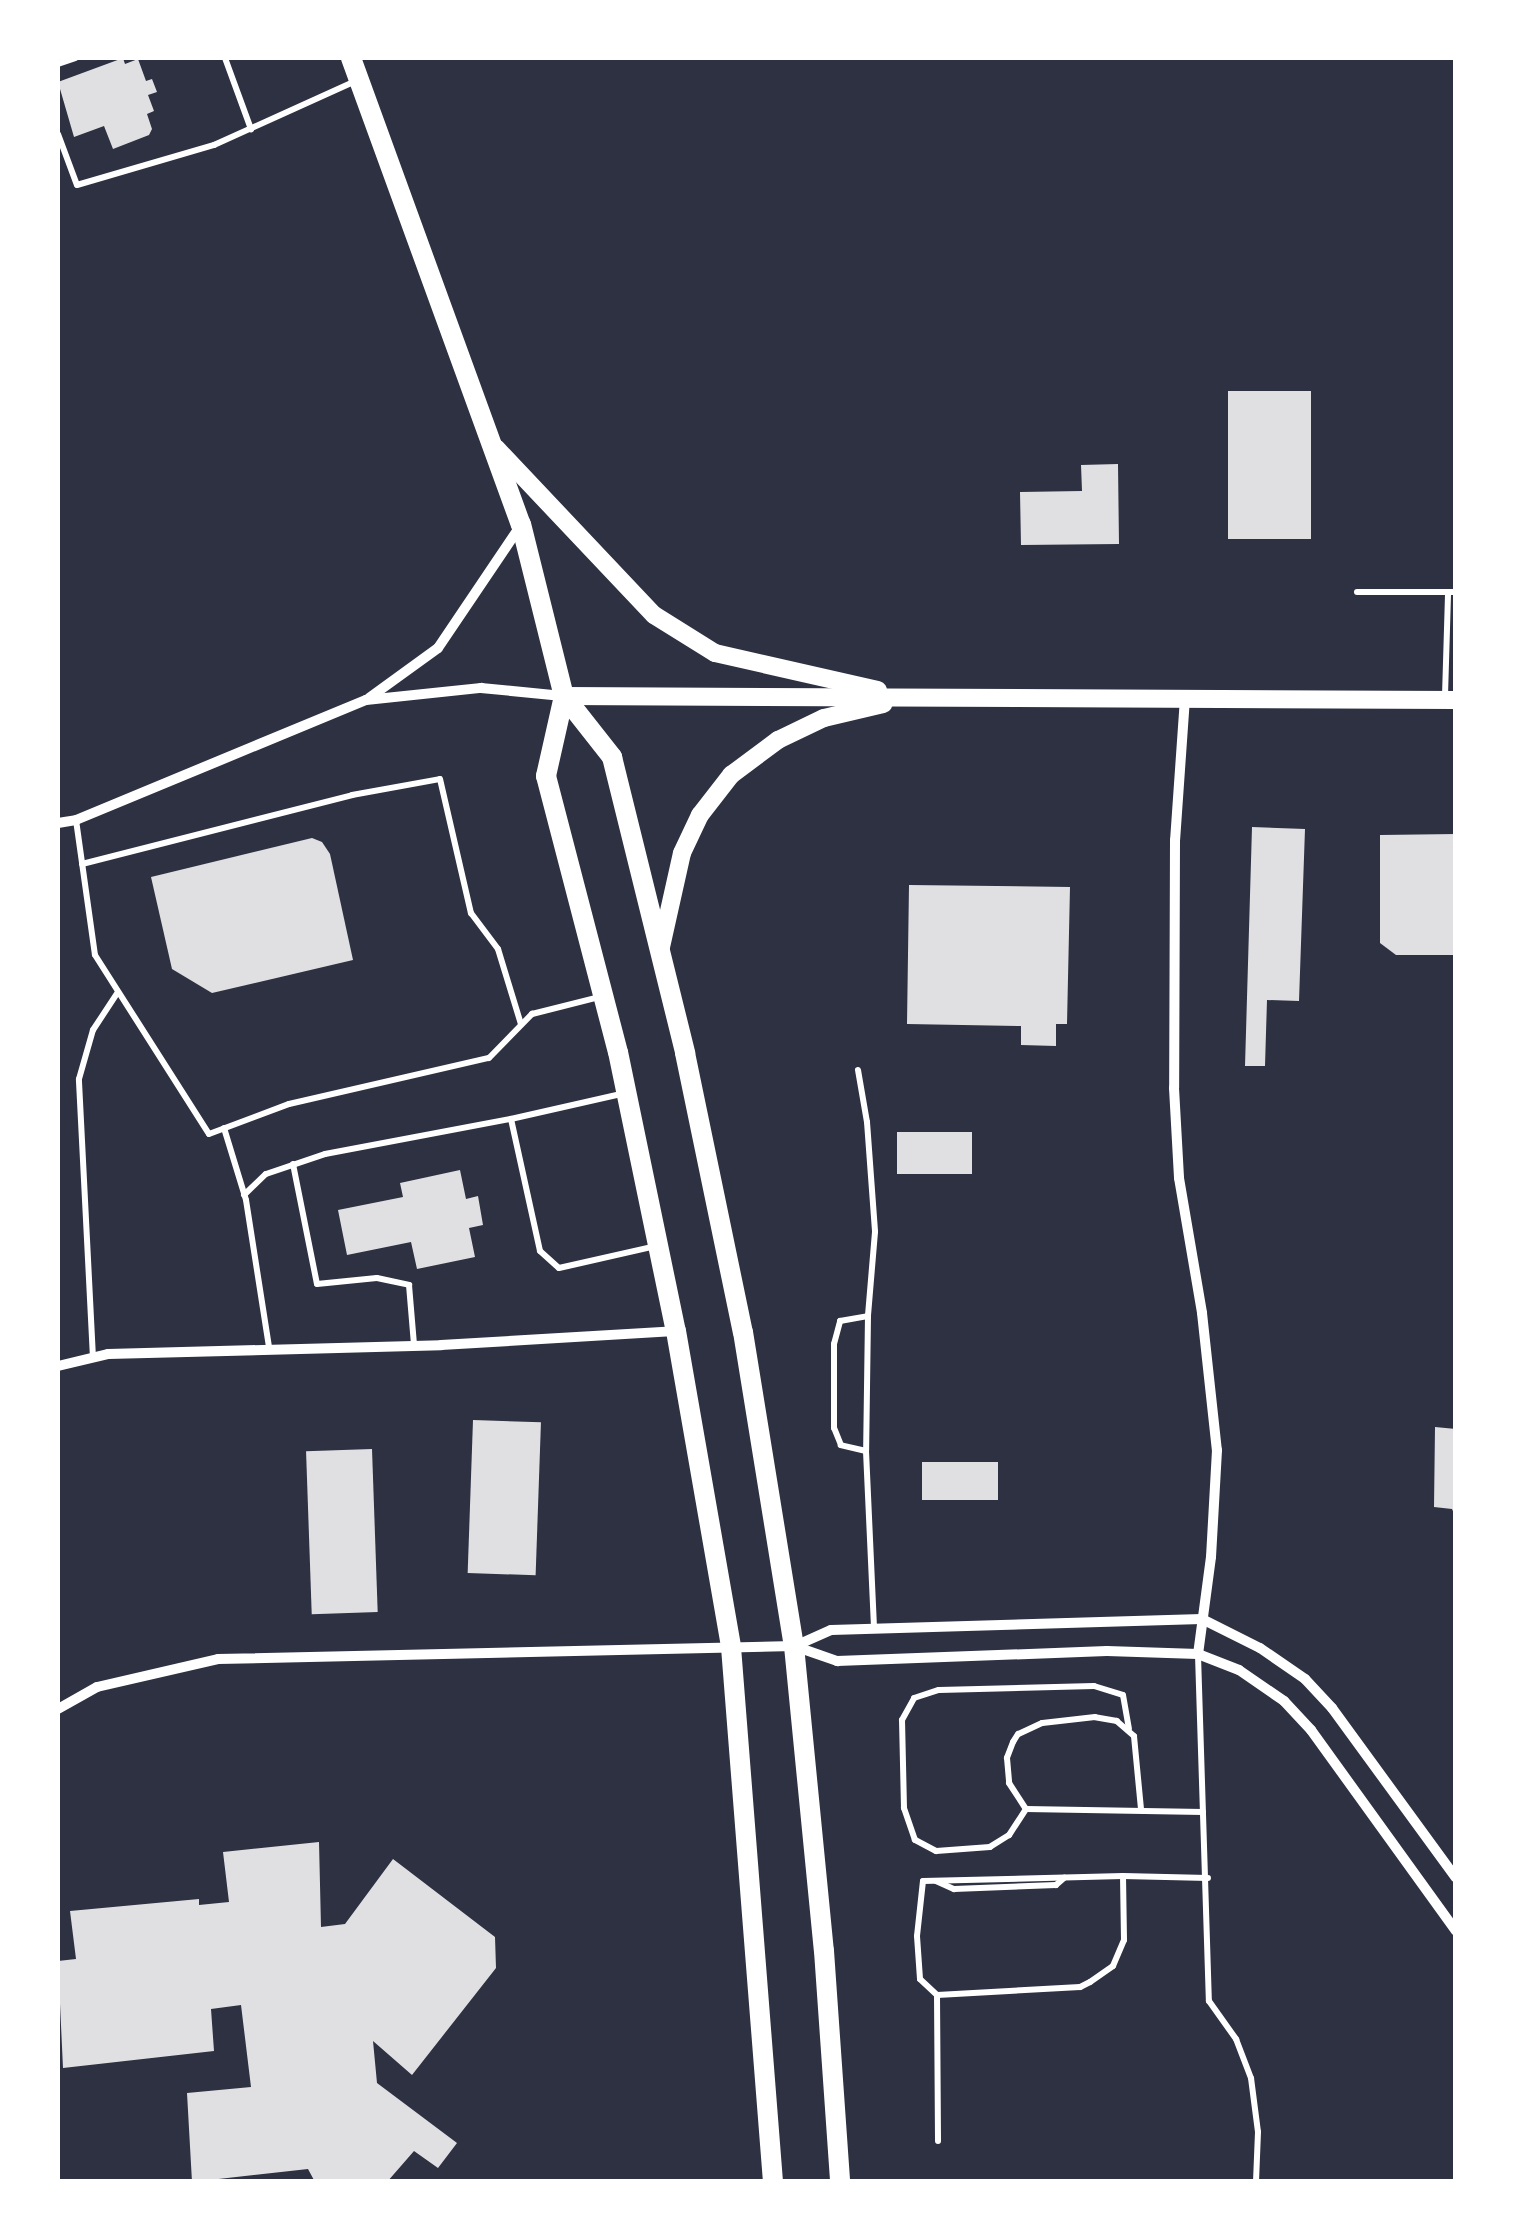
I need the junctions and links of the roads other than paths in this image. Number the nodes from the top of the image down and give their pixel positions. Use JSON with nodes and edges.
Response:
{"nodes":[{"id":1,"x":76,"y":58,"type":"edge"},
{"id":2,"x":226,"y":58,"type":"edge"},
{"id":3,"x":351,"y":58,"type":"edge"},
{"id":4,"x":58,"y":64,"type":"edge"},
{"id":5,"x":359,"y":80,"type":"junction"},
{"id":6,"x":252,"y":129,"type":"junction"},
{"id":7,"x":58,"y":134,"type":"edge"},
{"id":8,"x":496,"y":448,"type":"junction"},
{"id":9,"x":522,"y":524,"type":"junction"},
{"id":10,"x":1357,"y":592,"type":"dead end"},
{"id":11,"x":1452,"y":592,"type":"edge"},
{"id":12,"x":564,"y":696,"type":"junction"},
{"id":13,"x":912,"y":698,"type":"junction"},
{"id":14,"x":1185,"y":698,"type":"junction"},
{"id":15,"x":366,"y":700,"type":"junction"},
{"id":16,"x":1450,"y":700,"type":"edge"},
{"id":17,"x":76,"y":820,"type":"junction"},
{"id":18,"x":58,"y":823,"type":"edge"},
{"id":19,"x":82,"y":864,"type":"junction"},
{"id":20,"x":660,"y":952,"type":"junction"},
{"id":21,"x":118,"y":992,"type":"junction"},
{"id":22,"x":605,"y":996,"type":"junction"},
{"id":23,"x":522,"y":1025,"type":"junction"},
{"id":24,"x":858,"y":1070,"type":"dead end"},
{"id":25,"x":627,"y":1092,"type":"junction"},
{"id":26,"x":511,"y":1120,"type":"junction"},
{"id":27,"x":224,"y":1128,"type":"junction"},
{"id":28,"x":293,"y":1164,"type":"junction"},
{"id":29,"x":244,"y":1195,"type":"junction"},
{"id":30,"x":659,"y":1246,"type":"junction"},
{"id":31,"x":868,"y":1316,"type":"junction"},
{"id":32,"x":676,"y":1331,"type":"junction"},
{"id":33,"x":414,"y":1346,"type":"junction"},
{"id":34,"x":269,"y":1347,"type":"junction"},
{"id":35,"x":93,"y":1358,"type":"junction"},
{"id":36,"x":58,"y":1366,"type":"edge"},
{"id":37,"x":866,"y":1451,"type":"junction"},
{"id":38,"x":1202,"y":1619,"type":"junction"},
{"id":39,"x":874,"y":1628,"type":"junction"},
{"id":40,"x":794,"y":1646,"type":"junction"},
{"id":41,"x":731,"y":1647,"type":"junction"},
{"id":42,"x":1198,"y":1654,"type":"junction"},
{"id":43,"x":58,"y":1709,"type":"edge"},
{"id":44,"x":1129,"y":1728,"type":"junction"},
{"id":45,"x":1026,"y":1809,"type":"junction"},
{"id":46,"x":1141,"y":1809,"type":"junction"},
{"id":47,"x":1203,"y":1812,"type":"junction"},
{"id":48,"x":1123,"y":1876,"type":"junction"},
{"id":49,"x":1208,"y":1878,"type":"junction"},
{"id":50,"x":1456,"y":1878,"type":"edge"},
{"id":51,"x":1456,"y":1931,"type":"edge"},
{"id":52,"x":936,"y":1996,"type":"junction"},
{"id":53,"x":938,"y":2142,"type":"dead end"},
{"id":54,"x":773,"y":2182,"type":"edge"},
{"id":55,"x":840,"y":2182,"type":"edge"},
{"id":56,"x":1256,"y":2182,"type":"edge"}],
"edges":[{"from":1,"to":4,"type":"lane"},
{"from":2,"to":6,"type":"lane"},
{"from":3,"to":5,"type":"main road"},
{"from":5,"to":6,"type":"lane"},
{"from":5,"to":8,"type":"main road"},
{"from":6,"to":7,"type":"lane"},
{"from":8,"to":9,"type":"main road"},
{"from":8,"to":13,"type":"main road"},
{"from":9,"to":12,"type":"main road"},
{"from":9,"to":15,"type":"street"},
{"from":10,"to":11,"type":"lane"},
{"from":11,"to":16,"type":"lane"},
{"from":12,"to":13,"type":"main road"},
{"from":12,"to":15,"type":"street"},
{"from":12,"to":20,"type":"main road"},
{"from":12,"to":22,"type":"main road"},
{"from":13,"to":14,"type":"main road"},
{"from":13,"to":20,"type":"main road"},
{"from":14,"to":16,"type":"main road"},
{"from":14,"to":38,"type":"street"},
{"from":15,"to":17,"type":"street"},
{"from":17,"to":18,"type":"street"},
{"from":17,"to":19,"type":"lane"},
{"from":19,"to":21,"type":"lane"},
{"from":19,"to":23,"type":"lane"},
{"from":20,"to":40,"type":"main road"},
{"from":21,"to":27,"type":"lane"},
{"from":21,"to":35,"type":"lane"},
{"from":22,"to":23,"type":"lane"},
{"from":22,"to":25,"type":"main road"},
{"from":23,"to":27,"type":"lane"},
{"from":24,"to":31,"type":"lane"},
{"from":25,"to":26,"type":"lane"},
{"from":25,"to":30,"type":"main road"},
{"from":26,"to":28,"type":"lane"},
{"from":26,"to":30,"type":"lane"},
{"from":27,"to":29,"type":"lane"},
{"from":28,"to":29,"type":"lane"},
{"from":28,"to":33,"type":"lane"},
{"from":29,"to":34,"type":"lane"},
{"from":30,"to":32,"type":"main road"},
{"from":31,"to":37,"type":"lane"},
{"from":31,"to":37,"type":"lane"},
{"from":32,"to":33,"type":"street"},
{"from":32,"to":41,"type":"main road"},
{"from":33,"to":34,"type":"street"},
{"from":34,"to":35,"type":"street"},
{"from":35,"to":36,"type":"street"},
{"from":37,"to":39,"type":"lane"},
{"from":38,"to":39,"type":"street"},
{"from":38,"to":42,"type":"street"},
{"from":38,"to":50,"type":"street"},
{"from":39,"to":40,"type":"street"},
{"from":40,"to":41,"type":"street"},
{"from":40,"to":42,"type":"street"},
{"from":40,"to":55,"type":"main road"},
{"from":41,"to":43,"type":"street"},
{"from":41,"to":54,"type":"main road"},
{"from":42,"to":47,"type":"lane"},
{"from":42,"to":51,"type":"street"},
{"from":44,"to":45,"type":"lane"},
{"from":44,"to":45,"type":"lane"},
{"from":44,"to":46,"type":"lane"},
{"from":45,"to":46,"type":"lane"},
{"from":46,"to":47,"type":"lane"},
{"from":47,"to":49,"type":"lane"},
{"from":48,"to":49,"type":"lane"},
{"from":48,"to":52,"type":"lane"},
{"from":48,"to":52,"type":"lane"},
{"from":49,"to":56,"type":"lane"},
{"from":52,"to":53,"type":"lane"}]}
